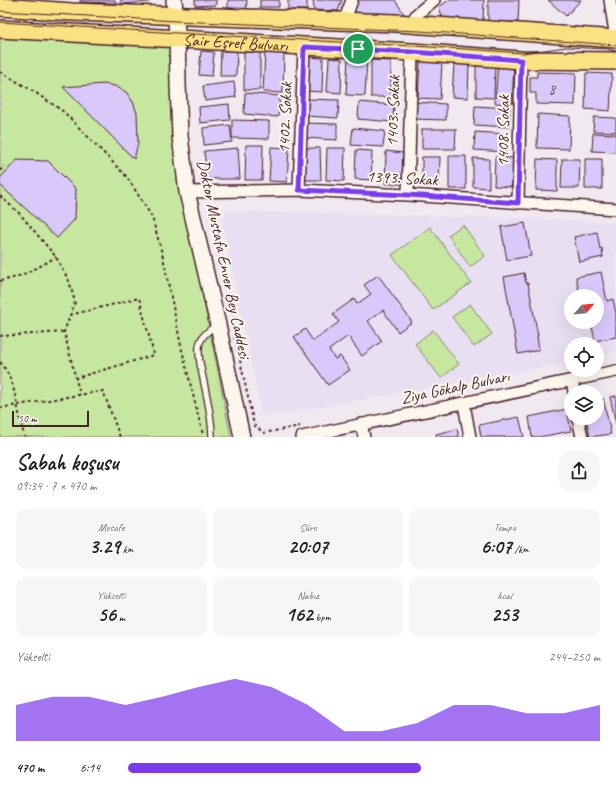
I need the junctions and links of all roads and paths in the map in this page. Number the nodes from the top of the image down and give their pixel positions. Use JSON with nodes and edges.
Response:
{"nodes":[{"id":1,"x":352,"y":0,"type":"edge"},
{"id":2,"x":434,"y":0,"type":"edge"},
{"id":3,"x":610,"y":0,"type":"edge"},
{"id":4,"x":72,"y":6,"type":"edge"},
{"id":5,"x":0,"y":7,"type":"edge"},
{"id":6,"x":174,"y":8,"type":"edge"},
{"id":7,"x":344,"y":22,"type":"junction"},
{"id":8,"x":410,"y":25,"type":"junction"},
{"id":9,"x":0,"y":29,"type":"edge"},
{"id":10,"x":616,"y":38,"type":"edge"},
{"id":11,"x":177,"y":39,"type":"junction"},
{"id":12,"x":304,"y":47,"type":"junction"},
{"id":13,"x":412,"y":52,"type":"junction"},
{"id":14,"x":521,"y":60,"type":"junction"},
{"id":15,"x":616,"y":61,"type":"edge"},
{"id":16,"x":0,"y":72,"type":"edge"},
{"id":17,"x":4,"y":166,"type":"dead end"},
{"id":18,"x":0,"y":170,"type":"edge"},
{"id":19,"x":299,"y":190,"type":"junction"},
{"id":20,"x":187,"y":192,"type":"junction"},
{"id":21,"x":408,"y":195,"type":"junction"},
{"id":22,"x":0,"y":196,"type":"edge"},
{"id":23,"x":518,"y":203,"type":"junction"},
{"id":24,"x":616,"y":209,"type":"edge"},
{"id":25,"x":56,"y":257,"type":"junction"},
{"id":26,"x":0,"y":281,"type":"edge"},
{"id":27,"x":70,"y":315,"type":"junction"},
{"id":28,"x":218,"y":325,"type":"junction"},
{"id":29,"x":64,"y":332,"type":"junction"},
{"id":30,"x":0,"y":336,"type":"edge"},
{"id":31,"x":233,"y":336,"type":"dead end"},
{"id":32,"x":0,"y":362,"type":"edge"},
{"id":33,"x":616,"y":371,"type":"edge"},
{"id":34,"x":76,"y":378,"type":"junction"},
{"id":35,"x":572,"y":380,"type":"junction"},
{"id":36,"x":573,"y":385,"type":"edge"},
{"id":37,"x":80,"y":395,"type":"junction"},
{"id":38,"x":464,"y":404,"type":"junction"},
{"id":39,"x":17,"y":405,"type":"junction"},
{"id":40,"x":0,"y":408,"type":"edge"},
{"id":41,"x":361,"y":424,"type":"junction"},
{"id":42,"x":303,"y":425,"type":"dead end"},
{"id":43,"x":579,"y":425,"type":"edge"},
{"id":44,"x":25,"y":437,"type":"edge"},
{"id":45,"x":120,"y":437,"type":"edge"},
{"id":46,"x":204,"y":437,"type":"edge"},
{"id":47,"x":212,"y":437,"type":"edge"},
{"id":48,"x":242,"y":437,"type":"edge"},
{"id":49,"x":302,"y":437,"type":"edge"},
{"id":50,"x":364,"y":437,"type":"edge"},
{"id":51,"x":470,"y":437,"type":"edge"},
{"id":52,"x":582,"y":437,"type":"edge"}],
"edges":[{"from":1,"to":7,"type":"street"},
{"from":2,"to":8,"type":"street"},
{"from":3,"to":10,"type":"street"},
{"from":4,"to":5,"type":"main road","name":"Şair Eşref Bulvarı"},
{"from":4,"to":6,"type":"main road","name":"Şair Eşref Bulvarı"},
{"from":6,"to":7,"type":"main road","name":"Şair Eşref Bulvarı"},
{"from":6,"to":11,"type":"street","name":"Doktor Mustafa Enver Bey Caddesi"},
{"from":7,"to":8,"type":"main road","name":"Şair Eşref Bulvarı"},
{"from":8,"to":10,"type":"main road","name":"Şair Eşref Bulvarı"},
{"from":9,"to":11,"type":"main road","name":"Şair Eşref Bulvarı"},
{"from":11,"to":12,"type":"main road","name":"Şair Eşref Bulvarı"},
{"from":11,"to":20,"type":"street","name":"Doktor Mustafa Enver Bey Caddesi"},
{"from":12,"to":13,"type":"main road","name":"Şair Eşref Bulvarı"},
{"from":12,"to":19,"type":"street","name":"1402. Sokak"},
{"from":13,"to":14,"type":"main road","name":"Şair Eşref Bulvarı"},
{"from":13,"to":21,"type":"street","name":"1403. Sokak"},
{"from":14,"to":15,"type":"main road","name":"Şair Eşref Bulvarı"},
{"from":14,"to":23,"type":"street","name":"1408. Sokak"},
{"from":16,"to":46,"type":"path"},
{"from":17,"to":18,"type":"path"},
{"from":19,"to":20,"type":"street","name":"1393. Sokak"},
{"from":19,"to":21,"type":"street","name":"1393. Sokak"},
{"from":20,"to":28,"type":"street","name":"Doktor Mustafa Enver Bey Caddesi"},
{"from":21,"to":23,"type":"street","name":"1393. Sokak"},
{"from":22,"to":25,"type":"path"},
{"from":23,"to":24,"type":"street","name":"1393. Sokak"},
{"from":25,"to":26,"type":"path"},
{"from":25,"to":27,"type":"path"},
{"from":27,"to":29,"type":"path"},
{"from":27,"to":34,"type":"path"},
{"from":28,"to":47,"type":"lane"},
{"from":28,"to":48,"type":"street","name":"Doktor Mustafa Enver Bey Caddesi"},
{"from":29,"to":30,"type":"path"},
{"from":29,"to":34,"type":"path"},
{"from":31,"to":42,"type":"path"},
{"from":32,"to":39,"type":"path"},
{"from":33,"to":35,"type":"street","name":"Ziya Gökalp Bulvarı"},
{"from":34,"to":37,"type":"path"},
{"from":35,"to":36,"type":"street"},
{"from":35,"to":38,"type":"street","name":"Ziya Gökalp Bulvarı"},
{"from":37,"to":39,"type":"path"},
{"from":37,"to":45,"type":"path"},
{"from":38,"to":41,"type":"street","name":"Ziya Gökalp Bulvarı"},
{"from":38,"to":51,"type":"street"},
{"from":39,"to":40,"type":"path"},
{"from":39,"to":44,"type":"path"},
{"from":41,"to":49,"type":"street","name":"Ziya Gökalp Bulvarı"},
{"from":41,"to":50,"type":"street"},
{"from":43,"to":52,"type":"street"}]}
